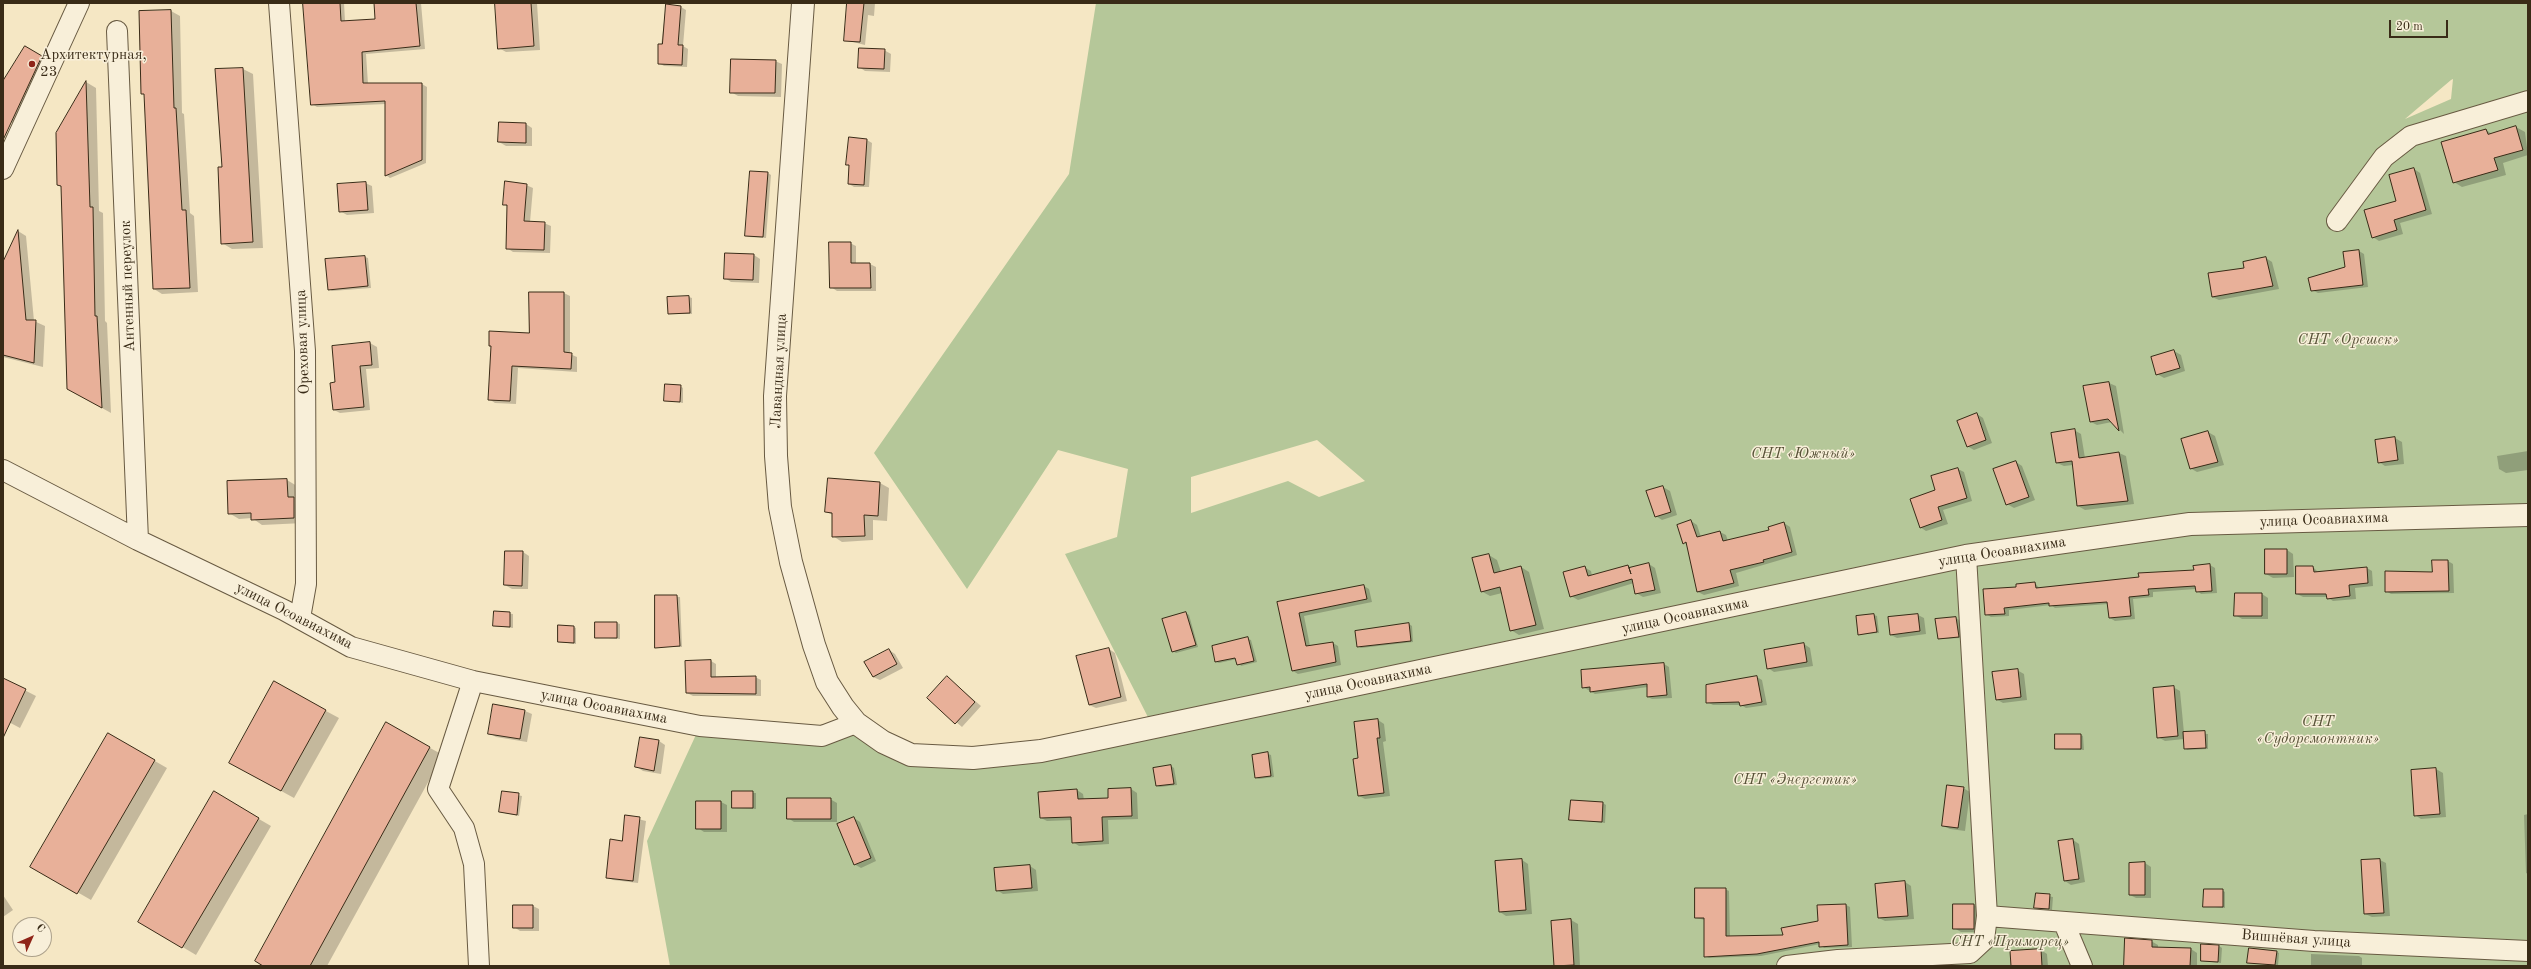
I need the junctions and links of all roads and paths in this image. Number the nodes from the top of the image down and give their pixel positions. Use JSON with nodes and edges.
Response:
{"nodes":[{"id":1,"x":78,"y":3,"type":"edge"},
{"id":2,"x":279,"y":3,"type":"edge"},
{"id":3,"x":803,"y":3,"type":"edge"},
{"id":4,"x":117,"y":31,"type":"dead end"},
{"id":5,"x":2528,"y":101,"type":"edge"},
{"id":6,"x":3,"y":169,"type":"edge"},
{"id":7,"x":2337,"y":221,"type":"dead end"},
{"id":8,"x":3,"y":470,"type":"edge"},
{"id":9,"x":2528,"y":515,"type":"edge"},
{"id":10,"x":138,"y":540,"type":"junction"},
{"id":11,"x":1966,"y":556,"type":"junction"},
{"id":12,"x":300,"y":618,"type":"junction"},
{"id":13,"x":474,"y":681,"type":"junction"},
{"id":14,"x":856,"y":722,"type":"junction"},
{"id":15,"x":1987,"y":916,"type":"junction"},
{"id":16,"x":2064,"y":923,"type":"junction"},
{"id":17,"x":2528,"y":951,"type":"edge"},
{"id":18,"x":1838,"y":963,"type":"edge"},
{"id":19,"x":479,"y":966,"type":"edge"},
{"id":20,"x":1787,"y":966,"type":"edge"},
{"id":21,"x":2082,"y":966,"type":"edge"}],
"edges":[{"from":1,"to":6,"type":"street"},
{"from":2,"to":12,"type":"street","name":"Ореховая улица"},
{"from":3,"to":14,"type":"street","name":"Лавандная улица"},
{"from":4,"to":10,"type":"street","name":"Антенный переулок"},
{"from":5,"to":7,"type":"street"},
{"from":8,"to":10,"type":"street","name":"улица Осоавиахима"},
{"from":9,"to":11,"type":"street","name":"улица Осоавиахима"},
{"from":10,"to":12,"type":"street","name":"улица Осоавиахима"},
{"from":11,"to":14,"type":"street","name":"улица Осоавиахима"},
{"from":11,"to":15,"type":"street"},
{"from":12,"to":13,"type":"street","name":"улица Осоавиахима"},
{"from":13,"to":14,"type":"street","name":"улица Осоавиахима"},
{"from":13,"to":19,"type":"street"},
{"from":15,"to":16,"type":"street","name":"Вишнёвая улица"},
{"from":15,"to":18,"type":"street"},
{"from":16,"to":17,"type":"street","name":"Вишнёвая улица"},
{"from":16,"to":21,"type":"street"},
{"from":18,"to":20,"type":"street"}]}
